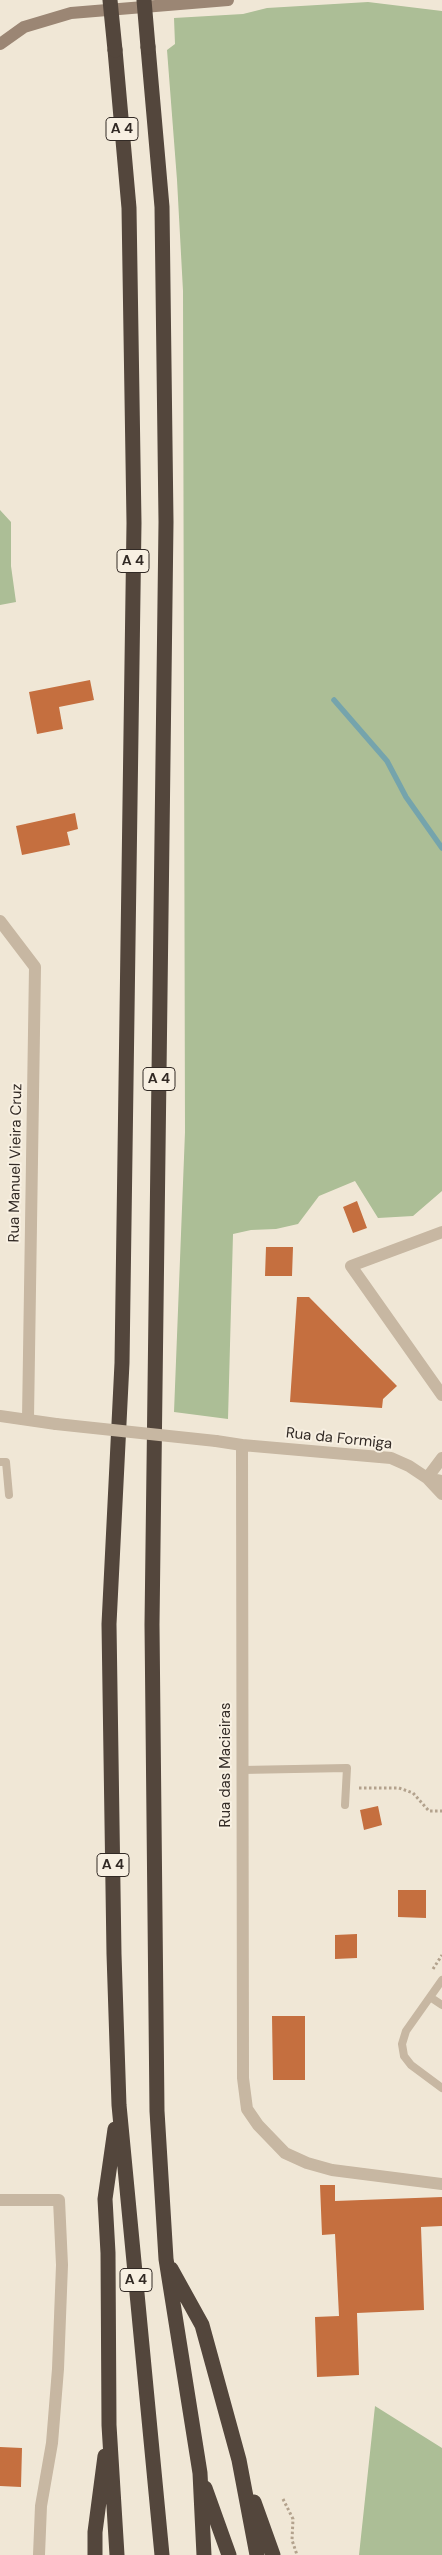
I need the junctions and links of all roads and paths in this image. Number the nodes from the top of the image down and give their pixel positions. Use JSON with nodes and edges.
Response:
{"nodes":[{"id":1,"x":110,"y":0,"type":"edge"},
{"id":2,"x":144,"y":0,"type":"edge"},
{"id":3,"x":228,"y":0,"type":"edge"},
{"id":4,"x":0,"y":44,"type":"edge"},
{"id":5,"x":0,"y":921,"type":"edge"},
{"id":6,"x":442,"y":1232,"type":"edge"},
{"id":7,"x":442,"y":1395,"type":"edge"},
{"id":8,"x":0,"y":1416,"type":"edge"},
{"id":9,"x":28,"y":1418,"type":"junction"},
{"id":10,"x":242,"y":1445,"type":"junction"},
{"id":11,"x":442,"y":1458,"type":"edge"},
{"id":12,"x":0,"y":1462,"type":"edge"},
{"id":13,"x":427,"y":1478,"type":"junction"},
{"id":14,"x":442,"y":1481,"type":"edge"},
{"id":15,"x":442,"y":1494,"type":"edge"},
{"id":16,"x":9,"y":1495,"type":"dead end"},
{"id":17,"x":242,"y":1770,"type":"junction"},
{"id":18,"x":346,"y":1788,"type":"junction"},
{"id":19,"x":345,"y":1805,"type":"dead end"},
{"id":20,"x":442,"y":1812,"type":"edge"},
{"id":21,"x":442,"y":1980,"type":"edge"},
{"id":22,"x":430,"y":1997,"type":"junction"},
{"id":23,"x":442,"y":2005,"type":"edge"},
{"id":24,"x":442,"y":2088,"type":"edge"},
{"id":25,"x":119,"y":2106,"type":"junction"},
{"id":26,"x":442,"y":2184,"type":"edge"},
{"id":27,"x":0,"y":2200,"type":"edge"},
{"id":28,"x":166,"y":2260,"type":"junction"},
{"id":29,"x":109,"y":2424,"type":"junction"},
{"id":30,"x":239,"y":2460,"type":"junction"},
{"id":31,"x":200,"y":2473,"type":"junction"},
{"id":32,"x":283,"y":2499,"type":"dead end"},
{"id":33,"x":39,"y":2555,"type":"edge"},
{"id":34,"x":95,"y":2555,"type":"edge"},
{"id":35,"x":117,"y":2555,"type":"edge"},
{"id":36,"x":162,"y":2555,"type":"edge"},
{"id":37,"x":204,"y":2555,"type":"edge"},
{"id":38,"x":229,"y":2555,"type":"edge"},
{"id":39,"x":257,"y":2555,"type":"edge"},
{"id":40,"x":273,"y":2555,"type":"edge"},
{"id":41,"x":297,"y":2555,"type":"edge"}],
"edges":[{"from":1,"to":25,"type":"highway","number":"A 4","bridge":true},
{"from":2,"to":28,"type":"highway","number":"A 4","bridge":true},
{"from":3,"to":4,"type":"main road"},
{"from":5,"to":9,"type":"street","name":"Rua Manuel Vieira Cruz"},
{"from":6,"to":7,"type":"street"},
{"from":8,"to":9,"type":"street"},
{"from":9,"to":10,"type":"street","bridge":true},
{"from":10,"to":13,"type":"street","name":"Rua da Formiga"},
{"from":10,"to":17,"type":"street","name":"Rua das Macieiras"},
{"from":11,"to":13,"type":"street"},
{"from":12,"to":16,"type":"lane"},
{"from":13,"to":14,"type":"street","name":"Rua da Formiga"},
{"from":13,"to":15,"type":"street"},
{"from":17,"to":18,"type":"lane"},
{"from":17,"to":26,"type":"street","name":"Rua das Macieiras"},
{"from":18,"to":19,"type":"lane"},
{"from":18,"to":20,"type":"path"},
{"from":21,"to":22,"type":"lane"},
{"from":22,"to":23,"type":"lane"},
{"from":22,"to":24,"type":"lane"},
{"from":25,"to":29,"type":"highway"},
{"from":25,"to":36,"type":"highway","number":"A 4"},
{"from":27,"to":33,"type":"street"},
{"from":28,"to":30,"type":"highway"},
{"from":28,"to":31,"type":"highway","number":"A 4"},
{"from":29,"to":34,"type":"highway"},
{"from":29,"to":35,"type":"highway"},
{"from":30,"to":39,"type":"highway"},
{"from":30,"to":40,"type":"highway"},
{"from":31,"to":37,"type":"highway","number":"A 4"},
{"from":31,"to":38,"type":"highway","number":"A 4"},
{"from":32,"to":41,"type":"path"}]}
